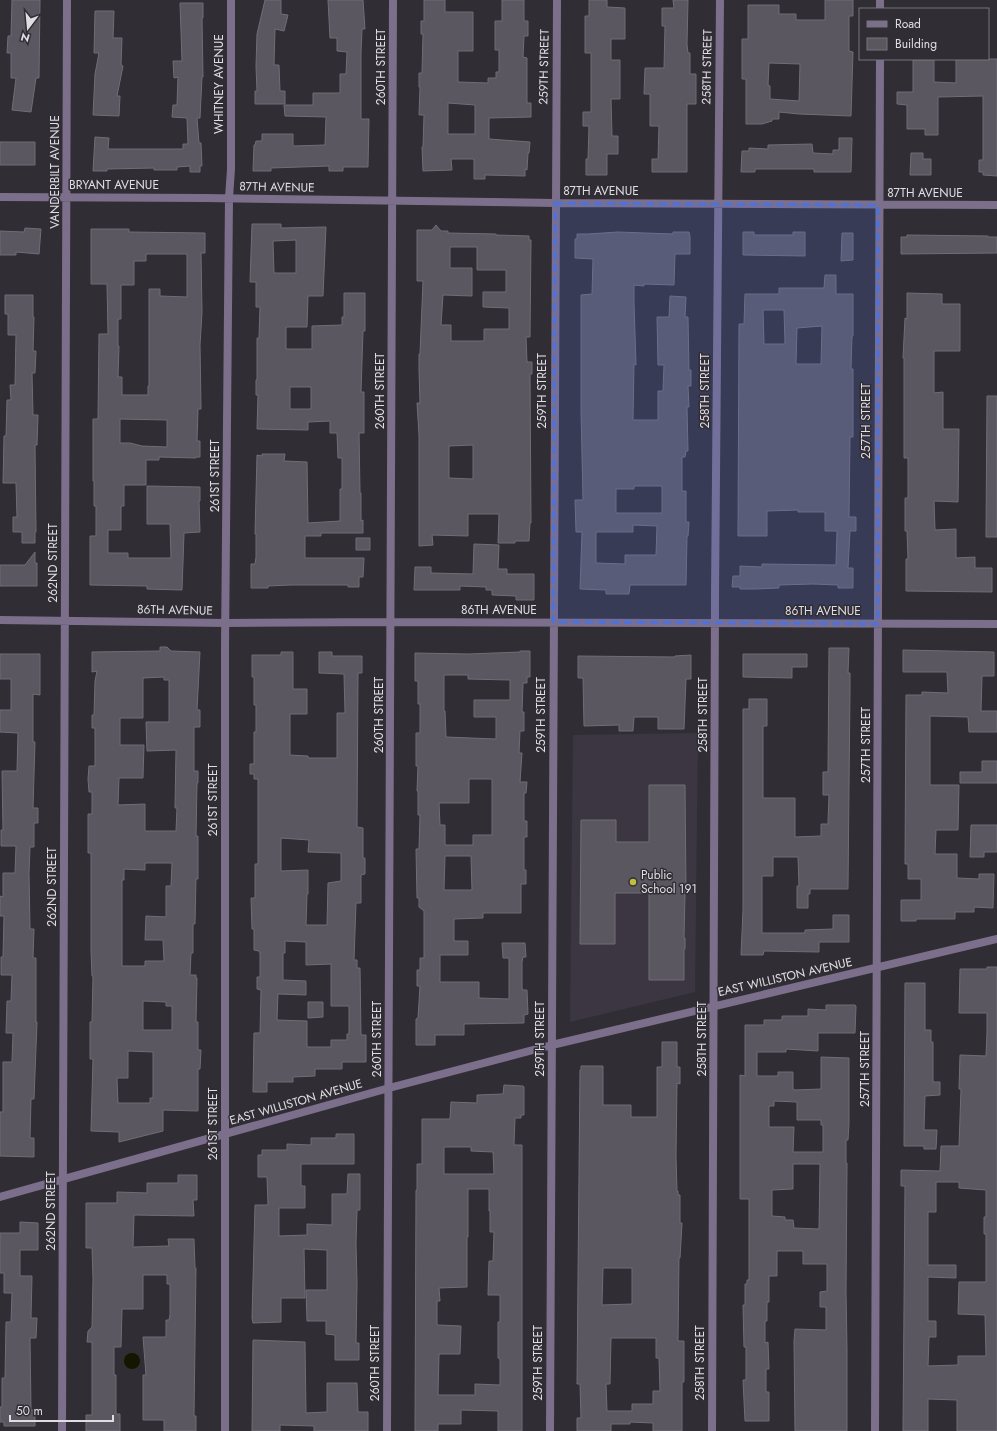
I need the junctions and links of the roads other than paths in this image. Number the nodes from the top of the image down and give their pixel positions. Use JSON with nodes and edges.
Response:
{"nodes":[{"id":1,"x":67,"y":0,"type":"edge"},
{"id":2,"x":231,"y":0,"type":"edge"},
{"id":3,"x":393,"y":0,"type":"edge"},
{"id":4,"x":557,"y":0,"type":"edge"},
{"id":5,"x":720,"y":0,"type":"edge"},
{"id":6,"x":880,"y":60,"type":"edge"},
{"id":7,"x":231,"y":169,"type":"joint"},
{"id":8,"x":0,"y":197,"type":"edge"},
{"id":9,"x":66,"y":197,"type":"junction"},
{"id":10,"x":204,"y":198,"type":"joint"},
{"id":11,"x":229,"y":198,"type":"junction"},
{"id":12,"x":392,"y":201,"type":"junction"},
{"id":13,"x":555,"y":203,"type":"junction"},
{"id":14,"x":718,"y":204,"type":"junction"},
{"id":15,"x":878,"y":205,"type":"junction"},
{"id":16,"x":997,"y":205,"type":"edge"},
{"id":17,"x":66,"y":344,"type":"joint"},
{"id":18,"x":0,"y":620,"type":"edge"},
{"id":19,"x":65,"y":620,"type":"junction"},
{"id":20,"x":391,"y":622,"type":"junction"},
{"id":21,"x":554,"y":622,"type":"junction"},
{"id":22,"x":715,"y":622,"type":"junction"},
{"id":23,"x":226,"y":623,"type":"junction"},
{"id":24,"x":878,"y":624,"type":"junction"},
{"id":25,"x":997,"y":624,"type":"edge"},
{"id":26,"x":997,"y":939,"type":"edge"},
{"id":27,"x":877,"y":967,"type":"junction"},
{"id":28,"x":714,"y":1006,"type":"junction"},
{"id":29,"x":552,"y":1045,"type":"junction"},
{"id":30,"x":389,"y":1088,"type":"junction"},
{"id":31,"x":225,"y":1135,"type":"junction"},
{"id":32,"x":63,"y":1179,"type":"junction"},
{"id":33,"x":0,"y":1197,"type":"edge"},
{"id":34,"x":62,"y":1431,"type":"edge"},
{"id":35,"x":225,"y":1431,"type":"edge"},
{"id":36,"x":387,"y":1431,"type":"edge"},
{"id":37,"x":550,"y":1431,"type":"edge"},
{"id":38,"x":712,"y":1431,"type":"edge"},
{"id":39,"x":875,"y":1431,"type":"edge"}],
"edges":[{"from":1,"to":9,"type":"street","name":"VANDERBILT AVENUE"},
{"from":2,"to":7,"type":"street","name":"WHITNEY AVENUE"},
{"from":3,"to":12,"type":"street","name":"260TH STREET"},
{"from":4,"to":13,"type":"street","name":"259TH STREET"},
{"from":5,"to":14,"type":"street","name":"258TH STREET"},
{"from":6,"to":15,"type":"street","name":"257TH STREET"},
{"from":7,"to":11,"type":"street","name":"261ST STREET"},
{"from":8,"to":9,"type":"street","name":"BRYANT AVENUE"},
{"from":9,"to":10,"type":"street","name":"BRYANT AVENUE"},
{"from":9,"to":17,"type":"street","name":"VANDERBILT AVENUE"},
{"from":10,"to":11,"type":"street","name":"87TH AVENUE"},
{"from":11,"to":12,"type":"street","name":"87TH AVENUE"},
{"from":11,"to":23,"type":"street","name":"261ST STREET"},
{"from":12,"to":13,"type":"street","name":"87TH AVENUE"},
{"from":12,"to":20,"type":"street","name":"260TH STREET"},
{"from":13,"to":14,"type":"street","name":"87TH AVENUE"},
{"from":13,"to":21,"type":"street","name":"259TH STREET"},
{"from":14,"to":15,"type":"street","name":"87TH AVENUE"},
{"from":14,"to":22,"type":"street","name":"258TH STREET"},
{"from":15,"to":16,"type":"street","name":"87TH AVENUE"},
{"from":15,"to":24,"type":"street","name":"257TH STREET"},
{"from":17,"to":19,"type":"street","name":"262ND STREET"},
{"from":18,"to":19,"type":"street","name":"86TH AVENUE"},
{"from":19,"to":23,"type":"street","name":"86TH AVENUE"},
{"from":19,"to":32,"type":"street","name":"262ND STREET"},
{"from":20,"to":21,"type":"street","name":"86TH AVENUE"},
{"from":20,"to":23,"type":"street","name":"86TH AVENUE"},
{"from":20,"to":30,"type":"street","name":"260TH STREET"},
{"from":21,"to":22,"type":"street","name":"86TH AVENUE"},
{"from":21,"to":29,"type":"street","name":"259TH STREET"},
{"from":22,"to":24,"type":"street","name":"86TH AVENUE"},
{"from":22,"to":28,"type":"street","name":"258TH STREET"},
{"from":23,"to":31,"type":"street","name":"261ST STREET"},
{"from":24,"to":25,"type":"street","name":"86TH AVENUE"},
{"from":24,"to":27,"type":"street","name":"257TH STREET"},
{"from":26,"to":27,"type":"street","name":"EAST WILLISTON AVENUE"},
{"from":27,"to":28,"type":"street","name":"EAST WILLISTON AVENUE"},
{"from":27,"to":39,"type":"street","name":"257TH STREET"},
{"from":28,"to":29,"type":"street","name":"EAST WILLISTON AVENUE"},
{"from":28,"to":38,"type":"street","name":"258TH STREET"},
{"from":29,"to":30,"type":"street","name":"EAST WILLISTON AVENUE"},
{"from":29,"to":37,"type":"street","name":"259TH STREET"},
{"from":30,"to":31,"type":"street","name":"EAST WILLISTON AVENUE"},
{"from":30,"to":36,"type":"street","name":"260TH STREET"},
{"from":31,"to":32,"type":"street","name":"EAST WILLISTON AVENUE"},
{"from":31,"to":35,"type":"street","name":"261ST STREET"},
{"from":32,"to":33,"type":"street","name":"EAST WILLISTON AVENUE"},
{"from":32,"to":34,"type":"street","name":"262ND STREET"}]}
